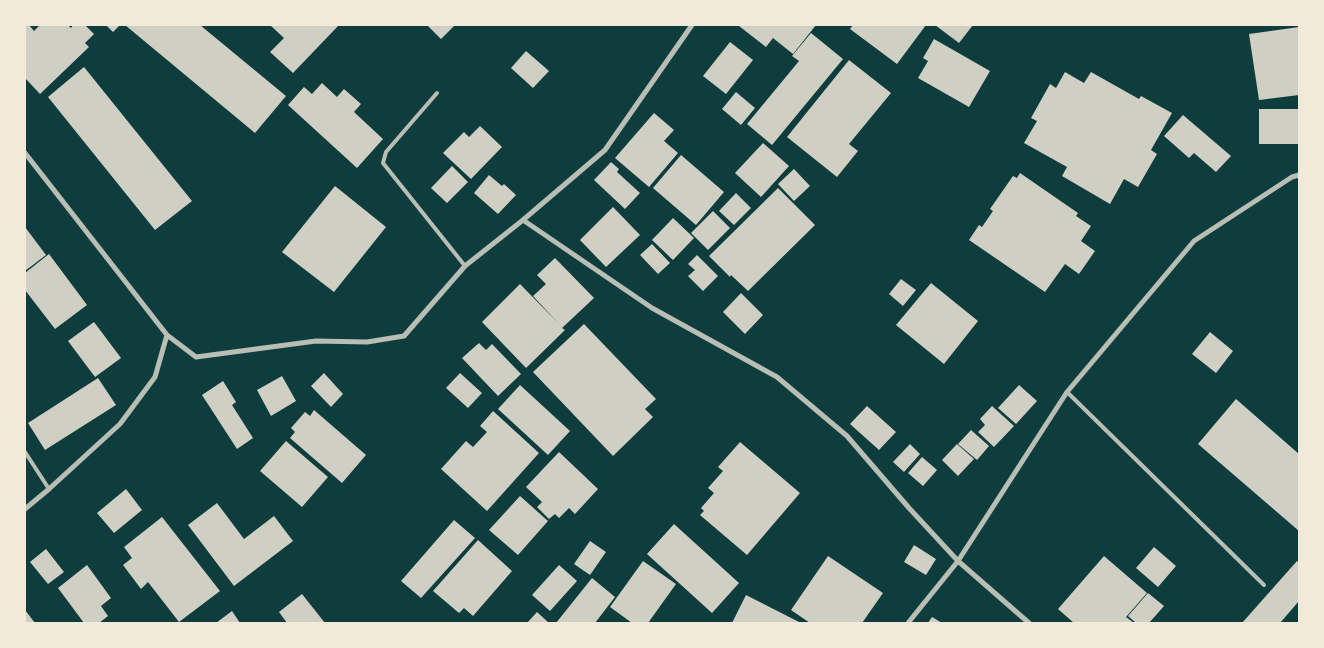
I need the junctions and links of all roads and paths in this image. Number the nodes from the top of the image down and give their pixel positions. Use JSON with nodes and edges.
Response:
{"nodes":[{"id":1,"x":692,"y":25,"type":"edge"},
{"id":2,"x":437,"y":93,"type":"dead end"},
{"id":3,"x":25,"y":153,"type":"edge"},
{"id":4,"x":1299,"y":174,"type":"edge"},
{"id":5,"x":523,"y":220,"type":"junction"},
{"id":6,"x":464,"y":266,"type":"junction"},
{"id":7,"x":167,"y":335,"type":"junction"},
{"id":8,"x":1067,"y":392,"type":"junction"},
{"id":9,"x":25,"y":452,"type":"edge"},
{"id":10,"x":49,"y":489,"type":"junction"},
{"id":11,"x":25,"y":509,"type":"edge"},
{"id":12,"x":958,"y":561,"type":"junction"},
{"id":13,"x":1264,"y":585,"type":"dead end"},
{"id":14,"x":908,"y":623,"type":"edge"},
{"id":15,"x":1029,"y":623,"type":"edge"}],
"edges":[{"from":1,"to":5,"type":"street"},
{"from":2,"to":6,"type":"lane"},
{"from":3,"to":7,"type":"street"},
{"from":4,"to":8,"type":"street"},
{"from":5,"to":6,"type":"street"},
{"from":5,"to":12,"type":"street"},
{"from":6,"to":7,"type":"street"},
{"from":7,"to":10,"type":"street"},
{"from":8,"to":12,"type":"street"},
{"from":8,"to":13,"type":"lane"},
{"from":9,"to":10,"type":"lane"},
{"from":10,"to":11,"type":"street"},
{"from":12,"to":14,"type":"street"},
{"from":12,"to":15,"type":"street"}]}
